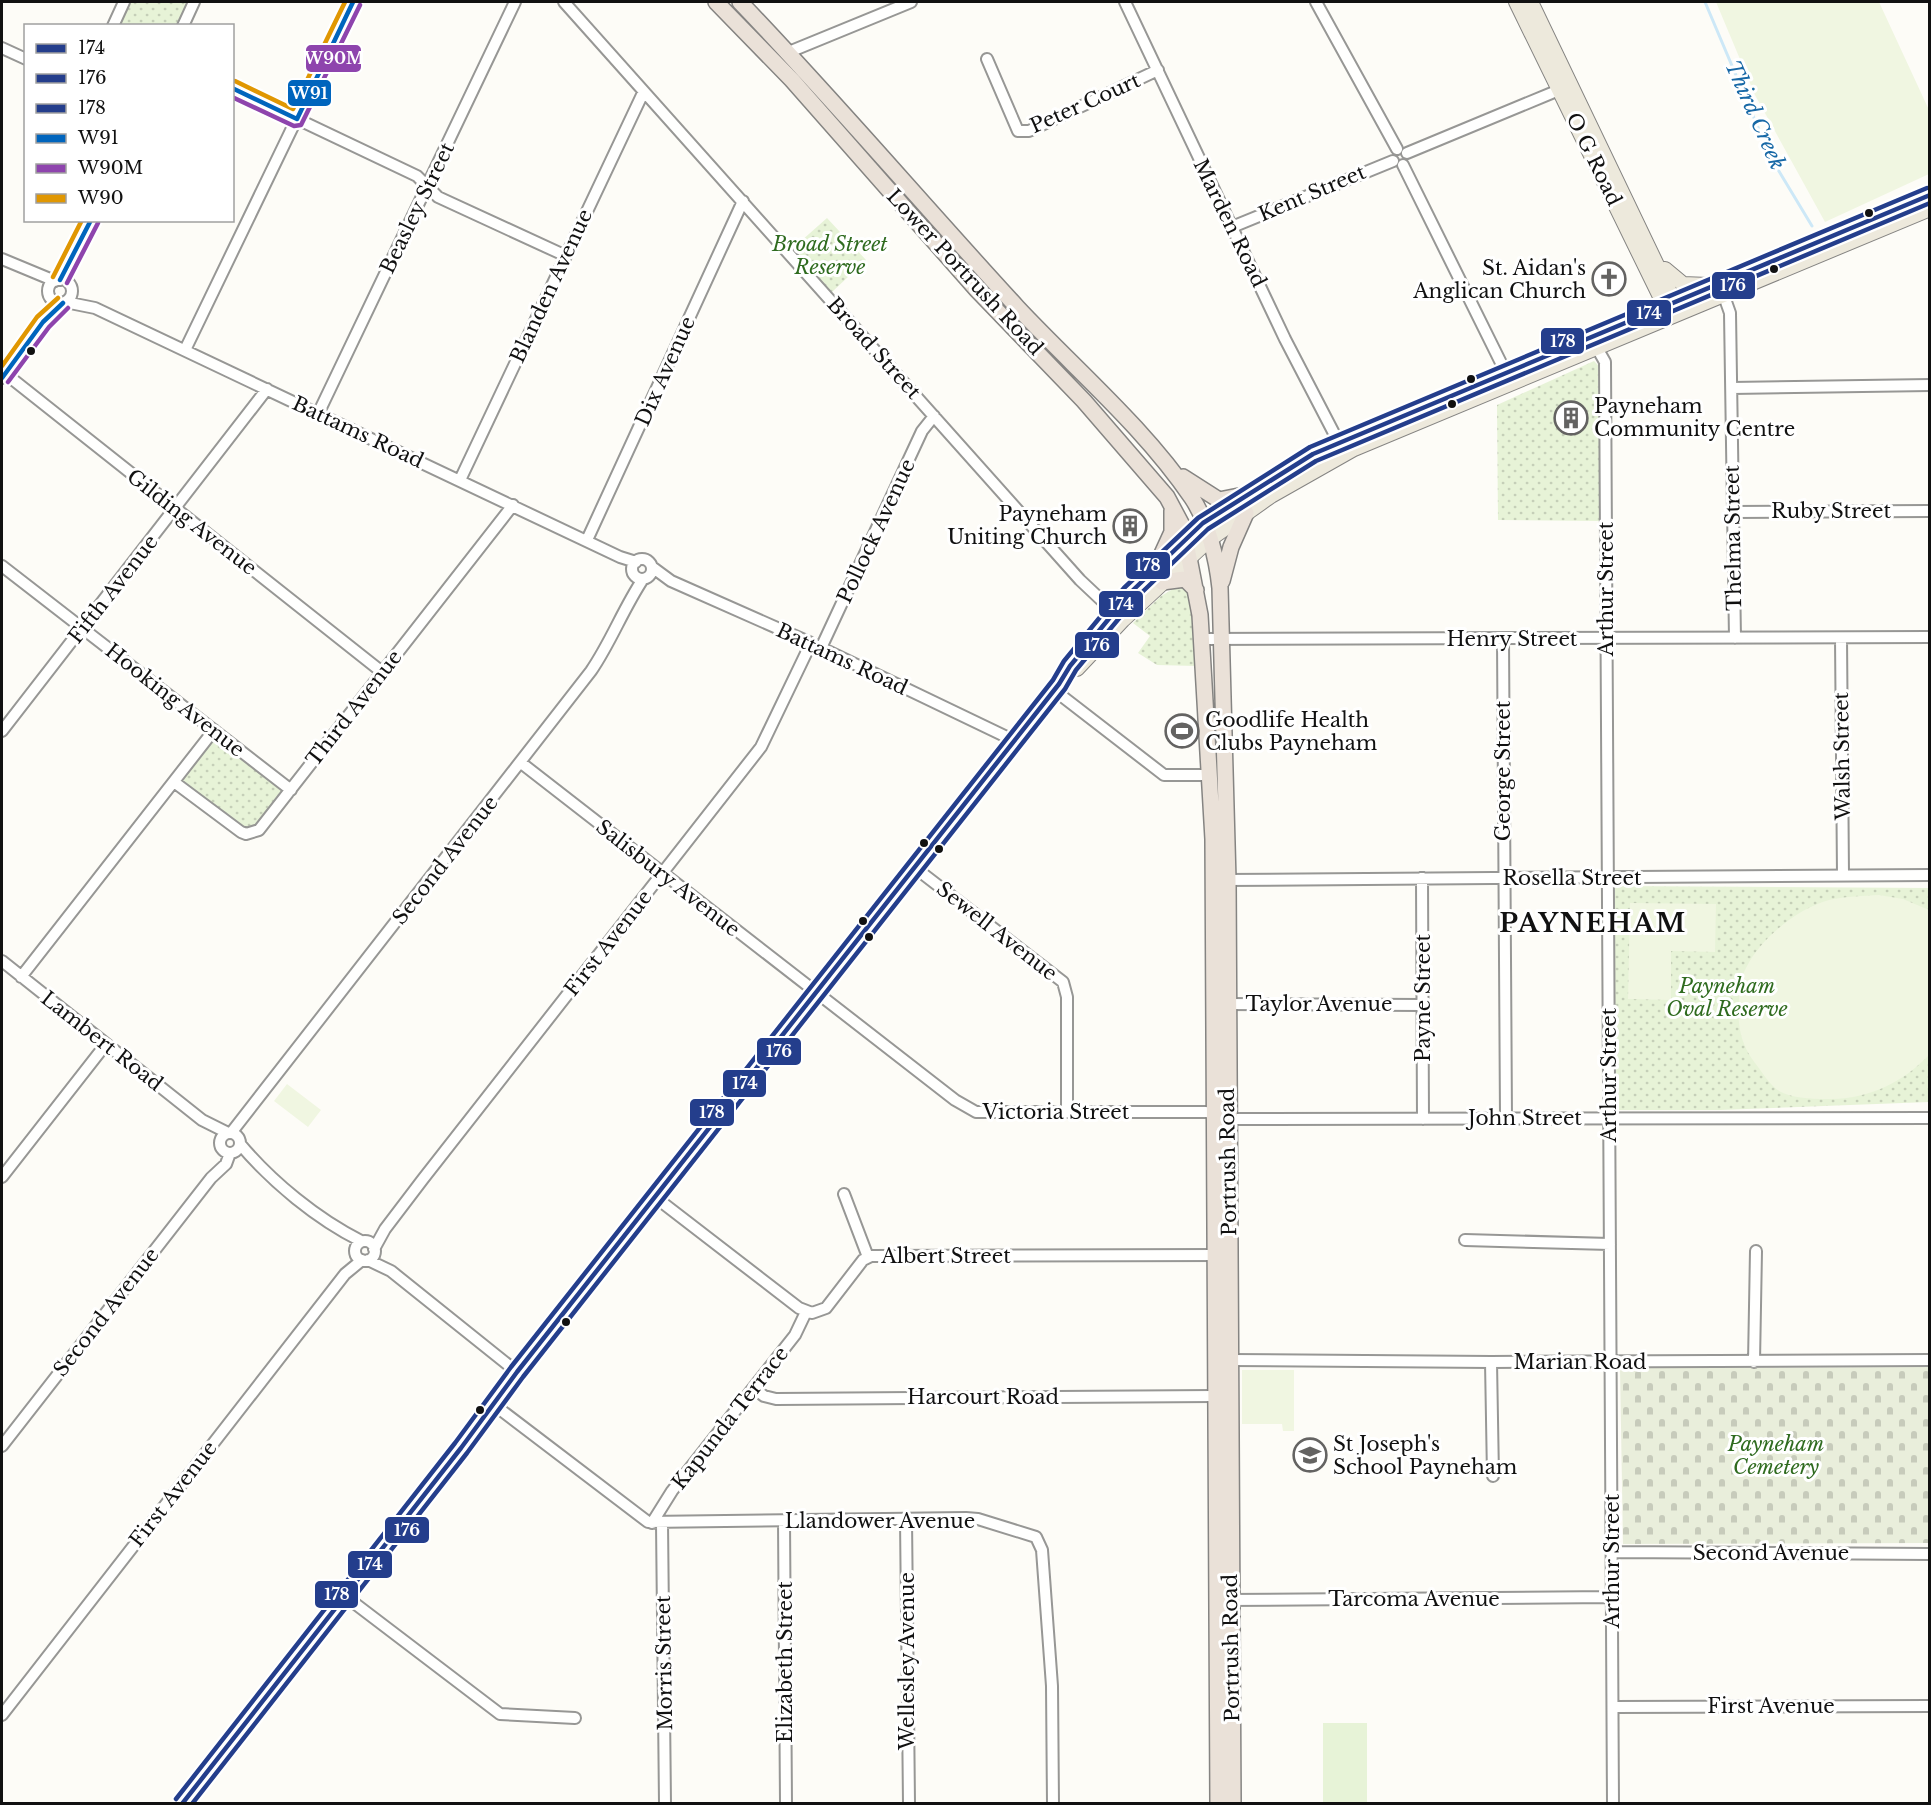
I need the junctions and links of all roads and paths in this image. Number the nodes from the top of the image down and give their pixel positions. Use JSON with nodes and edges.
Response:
{"nodes":[{"id":1,"x":124,"y":2,"type":"edge"},
{"id":2,"x":194,"y":2,"type":"edge"},
{"id":3,"x":353,"y":2,"type":"edge"},
{"id":4,"x":515,"y":2,"type":"edge"},
{"id":5,"x":564,"y":2,"type":"edge"},
{"id":6,"x":716,"y":2,"type":"edge"},
{"id":7,"x":740,"y":2,"type":"edge"},
{"id":8,"x":911,"y":2,"type":"edge"},
{"id":9,"x":1125,"y":2,"type":"edge"},
{"id":10,"x":1316,"y":2,"type":"edge"},
{"id":11,"x":1516,"y":2,"type":"edge"},
{"id":12,"x":1531,"y":2,"type":"edge"},
{"id":13,"x":114,"y":24,"type":"edge"},
{"id":14,"x":184,"y":24,"type":"edge"},
{"id":15,"x":760,"y":46,"type":"junction"},
{"id":16,"x":2,"y":48,"type":"edge"},
{"id":17,"x":789,"y":52,"type":"junction"},
{"id":18,"x":24,"y":58,"type":"edge"},
{"id":19,"x":987,"y":59,"type":"dead end"},
{"id":20,"x":1158,"y":70,"type":"junction"},
{"id":21,"x":792,"y":80,"type":"junction"},
{"id":22,"x":1565,"y":87,"type":"junction"},
{"id":23,"x":234,"y":89,"type":"edge"},
{"id":24,"x":643,"y":93,"type":"junction"},
{"id":25,"x":297,"y":120,"type":"junction"},
{"id":26,"x":1402,"y":151,"type":"junction"},
{"id":27,"x":1398,"y":163,"type":"junction"},
{"id":28,"x":428,"y":187,"type":"junction"},
{"id":29,"x":1929,"y":195,"type":"edge"},
{"id":30,"x":743,"y":201,"type":"junction"},
{"id":31,"x":1929,"y":209,"type":"edge"},
{"id":32,"x":90,"y":222,"type":"edge"},
{"id":33,"x":1232,"y":227,"type":"junction"},
{"id":34,"x":564,"y":255,"type":"junction"},
{"id":35,"x":2,"y":259,"type":"edge"},
{"id":36,"x":1657,"y":260,"type":"junction"},
{"id":37,"x":28,"y":272,"type":"junction"},
{"id":38,"x":64,"y":283,"type":"junction"},
{"id":39,"x":977,"y":290,"type":"junction"},
{"id":40,"x":1720,"y":290,"type":"junction"},
{"id":41,"x":50,"y":296,"type":"junction"},
{"id":42,"x":1010,"y":299,"type":"junction"},
{"id":43,"x":64,"y":302,"type":"junction"},
{"id":44,"x":95,"y":308,"type":"junction"},
{"id":45,"x":1673,"y":310,"type":"junction"},
{"id":46,"x":44,"y":322,"type":"junction"},
{"id":47,"x":1018,"y":331,"type":"junction"},
{"id":48,"x":1597,"y":348,"type":"junction"},
{"id":49,"x":186,"y":350,"type":"junction"},
{"id":50,"x":1506,"y":373,"type":"junction"},
{"id":51,"x":3,"y":374,"type":"edge"},
{"id":52,"x":1929,"y":385,"type":"edge"},
{"id":53,"x":1732,"y":388,"type":"junction"},
{"id":54,"x":267,"y":389,"type":"junction"},
{"id":55,"x":318,"y":414,"type":"junction"},
{"id":56,"x":934,"y":416,"type":"junction"},
{"id":57,"x":1339,"y":443,"type":"junction"},
{"id":58,"x":1166,"y":464,"type":"junction"},
{"id":59,"x":460,"y":480,"type":"junction"},
{"id":60,"x":1244,"y":495,"type":"junction"},
{"id":61,"x":513,"y":505,"type":"junction"},
{"id":62,"x":1171,"y":505,"type":"junction"},
{"id":63,"x":175,"y":509,"type":"junction"},
{"id":64,"x":1929,"y":511,"type":"edge"},
{"id":65,"x":1732,"y":512,"type":"junction"},
{"id":66,"x":1246,"y":513,"type":"junction"},
{"id":67,"x":1203,"y":523,"type":"junction"},
{"id":68,"x":1185,"y":539,"type":"junction"},
{"id":69,"x":587,"y":540,"type":"junction"},
{"id":70,"x":1209,"y":540,"type":"junction"},
{"id":71,"x":1190,"y":558,"type":"junction"},
{"id":72,"x":2,"y":566,"type":"edge"},
{"id":73,"x":652,"y":567,"type":"junction"},
{"id":74,"x":1156,"y":567,"type":"junction"},
{"id":75,"x":638,"y":573,"type":"junction"},
{"id":76,"x":671,"y":581,"type":"junction"},
{"id":77,"x":1162,"y":582,"type":"junction"},
{"id":78,"x":1220,"y":588,"type":"junction"},
{"id":79,"x":1196,"y":590,"type":"junction"},
{"id":80,"x":1114,"y":612,"type":"junction"},
{"id":81,"x":83,"y":629,"type":"junction"},
{"id":82,"x":1929,"y":637,"type":"edge"},
{"id":83,"x":1735,"y":638,"type":"junction"},
{"id":84,"x":1841,"y":638,"type":"junction"},
{"id":85,"x":1202,"y":639,"type":"junction"},
{"id":86,"x":1221,"y":639,"type":"junction"},
{"id":87,"x":1503,"y":639,"type":"junction"},
{"id":88,"x":1606,"y":640,"type":"junction"},
{"id":89,"x":816,"y":646,"type":"junction"},
{"id":90,"x":382,"y":672,"type":"junction"},
{"id":91,"x":1057,"y":687,"type":"junction"},
{"id":92,"x":214,"y":730,"type":"junction"},
{"id":93,"x":2,"y":731,"type":"edge"},
{"id":94,"x":1013,"y":740,"type":"junction"},
{"id":95,"x":520,"y":762,"type":"junction"},
{"id":96,"x":1211,"y":775,"type":"junction"},
{"id":97,"x":174,"y":782,"type":"junction"},
{"id":98,"x":291,"y":790,"type":"junction"},
{"id":99,"x":914,"y":867,"type":"junction"},
{"id":100,"x":663,"y":873,"type":"junction"},
{"id":101,"x":1843,"y":875,"type":"junction"},
{"id":102,"x":1929,"y":875,"type":"edge"},
{"id":103,"x":1422,"y":878,"type":"junction"},
{"id":104,"x":1503,"y":878,"type":"junction"},
{"id":105,"x":1608,"y":878,"type":"junction"},
{"id":106,"x":1221,"y":880,"type":"junction"},
{"id":107,"x":2,"y":961,"type":"edge"},
{"id":108,"x":21,"y":977,"type":"junction"},
{"id":109,"x":815,"y":993,"type":"junction"},
{"id":110,"x":1220,"y":1004,"type":"junction"},
{"id":111,"x":1423,"y":1005,"type":"junction"},
{"id":112,"x":106,"y":1044,"type":"junction"},
{"id":113,"x":1067,"y":1112,"type":"junction"},
{"id":114,"x":1221,"y":1116,"type":"junction"},
{"id":115,"x":1610,"y":1117,"type":"junction"},
{"id":116,"x":1506,"y":1118,"type":"junction"},
{"id":117,"x":1929,"y":1118,"type":"edge"},
{"id":118,"x":1423,"y":1119,"type":"junction"},
{"id":119,"x":202,"y":1120,"type":"junction"},
{"id":120,"x":234,"y":1136,"type":"junction"},
{"id":121,"x":226,"y":1149,"type":"junction"},
{"id":122,"x":259,"y":1166,"type":"junction"},
{"id":123,"x":2,"y":1177,"type":"edge"},
{"id":124,"x":844,"y":1194,"type":"dead end"},
{"id":125,"x":655,"y":1197,"type":"junction"},
{"id":126,"x":1466,"y":1240,"type":"dead end"},
{"id":127,"x":1610,"y":1244,"type":"junction"},
{"id":128,"x":364,"y":1251,"type":"junction"},
{"id":129,"x":1756,"y":1251,"type":"dead end"},
{"id":130,"x":1223,"y":1255,"type":"junction"},
{"id":131,"x":868,"y":1257,"type":"junction"},
{"id":132,"x":806,"y":1312,"type":"junction"},
{"id":133,"x":1230,"y":1360,"type":"junction"},
{"id":134,"x":1929,"y":1360,"type":"edge"},
{"id":135,"x":1491,"y":1362,"type":"junction"},
{"id":136,"x":1611,"y":1362,"type":"junction"},
{"id":137,"x":1754,"y":1362,"type":"junction"},
{"id":138,"x":517,"y":1372,"type":"junction"},
{"id":139,"x":753,"y":1388,"type":"junction"},
{"id":140,"x":1215,"y":1396,"type":"junction"},
{"id":141,"x":493,"y":1404,"type":"junction"},
{"id":142,"x":2,"y":1446,"type":"edge"},
{"id":143,"x":1493,"y":1476,"type":"dead end"},
{"id":144,"x":906,"y":1519,"type":"junction"},
{"id":145,"x":784,"y":1521,"type":"junction"},
{"id":146,"x":657,"y":1523,"type":"junction"},
{"id":147,"x":1612,"y":1552,"type":"junction"},
{"id":148,"x":1929,"y":1554,"type":"edge"},
{"id":149,"x":345,"y":1596,"type":"junction"},
{"id":150,"x":1612,"y":1597,"type":"junction"},
{"id":151,"x":1223,"y":1600,"type":"junction"},
{"id":152,"x":1929,"y":1706,"type":"edge"},
{"id":153,"x":1612,"y":1707,"type":"junction"},
{"id":154,"x":2,"y":1715,"type":"edge"},
{"id":155,"x":575,"y":1718,"type":"dead end"},
{"id":156,"x":182,"y":1803,"type":"edge"},
{"id":157,"x":665,"y":1803,"type":"edge"},
{"id":158,"x":786,"y":1803,"type":"edge"},
{"id":159,"x":909,"y":1803,"type":"edge"},
{"id":160,"x":1053,"y":1803,"type":"edge"},
{"id":161,"x":1218,"y":1803,"type":"edge"},
{"id":162,"x":1233,"y":1803,"type":"edge"},
{"id":163,"x":1613,"y":1803,"type":"edge"}],
"edges":[{"from":1,"to":13,"type":"street"},
{"from":2,"to":14,"type":"street"},
{"from":3,"to":25,"type":"street"},
{"from":4,"to":28,"type":"street","name":"Beasley Street"},
{"from":5,"to":24,"type":"street","name":"Broad Street"},
{"from":6,"to":15,"type":"highway","name":"Lower Portrush Road"},
{"from":7,"to":17,"type":"highway","name":"Lower Portrush Road"},
{"from":8,"to":17,"type":"street"},
{"from":9,"to":20,"type":"street","name":"Marden Road"},
{"from":10,"to":26,"type":"street"},
{"from":11,"to":22,"type":"main road","name":"O G Road"},
{"from":12,"to":22,"type":"main road","name":"O G Road"},
{"from":15,"to":17,"type":"highway"},
{"from":15,"to":21,"type":"highway","name":"Lower Portrush Road"},
{"from":16,"to":18,"type":"street"},
{"from":17,"to":21,"type":"highway"},
{"from":17,"to":42,"type":"highway","name":"Lower Portrush Road"},
{"from":19,"to":20,"type":"street","name":"Peter Court"},
{"from":20,"to":33,"type":"street","name":"Marden Road"},
{"from":21,"to":39,"type":"highway","name":"Lower Portrush Road"},
{"from":22,"to":26,"type":"street"},
{"from":22,"to":36,"type":"main road","name":"O G Road"},
{"from":22,"to":45,"type":"main road","name":"O G Road"},
{"from":23,"to":25,"type":"street"},
{"from":24,"to":30,"type":"street","name":"Broad Street"},
{"from":24,"to":34,"type":"street","name":"Blanden Avenue"},
{"from":25,"to":28,"type":"street"},
{"from":25,"to":49,"type":"street"},
{"from":26,"to":27,"type":"street"},
{"from":27,"to":33,"type":"street","name":"Kent Street"},
{"from":27,"to":50,"type":"street"},
{"from":28,"to":34,"type":"street"},
{"from":28,"to":55,"type":"street","name":"Beasley Street"},
{"from":29,"to":40,"type":"main road"},
{"from":30,"to":56,"type":"street","name":"Broad Street"},
{"from":30,"to":69,"type":"street","name":"Dix Avenue"},
{"from":31,"to":40,"type":"main road"},
{"from":32,"to":38,"type":"street"},
{"from":33,"to":57,"type":"street","name":"Marden Road"},
{"from":34,"to":59,"type":"street","name":"Blanden Avenue"},
{"from":35,"to":37,"type":"street","name":"Battams Road"},
{"from":36,"to":40,"type":"main road"},
{"from":36,"to":45,"type":"main road","name":"O G Road"},
{"from":37,"to":38,"type":"street","name":"Battams Road"},
{"from":37,"to":41,"type":"street","name":"Battams Road"},
{"from":38,"to":41,"type":"street"},
{"from":38,"to":43,"type":"street"},
{"from":38,"to":44,"type":"street","name":"Battams Road"},
{"from":39,"to":42,"type":"highway"},
{"from":39,"to":47,"type":"highway","name":"Lower Portrush Road"},
{"from":40,"to":45,"type":"main road"},
{"from":40,"to":53,"type":"street","name":"Thelma Street"},
{"from":41,"to":43,"type":"street"},
{"from":41,"to":46,"type":"street"},
{"from":42,"to":47,"type":"highway"},
{"from":42,"to":58,"type":"highway","name":"Lower Portrush Road"},
{"from":43,"to":44,"type":"street","name":"Battams Road"},
{"from":43,"to":46,"type":"street"},
{"from":44,"to":49,"type":"street","name":"Battams Road"},
{"from":45,"to":48,"type":"main road"},
{"from":45,"to":50,"type":"main road"},
{"from":46,"to":51,"type":"street"},
{"from":47,"to":62,"type":"highway","name":"Lower Portrush Road"},
{"from":48,"to":66,"type":"main road"},
{"from":48,"to":88,"type":"street","name":"Arthur Street"},
{"from":49,"to":54,"type":"street","name":"Battams Road"},
{"from":50,"to":57,"type":"main road"},
{"from":51,"to":63,"type":"street","name":"Gilding Avenue"},
{"from":52,"to":53,"type":"street"},
{"from":53,"to":65,"type":"street","name":"Thelma Street"},
{"from":54,"to":55,"type":"street","name":"Battams Road"},
{"from":54,"to":63,"type":"street","name":"Fifth Avenue"},
{"from":55,"to":59,"type":"street","name":"Battams Road"},
{"from":56,"to":80,"type":"street","name":"Broad Street"},
{"from":56,"to":89,"type":"street","name":"Pollock Avenue"},
{"from":57,"to":60,"type":"main road"},
{"from":58,"to":60,"type":"highway"},
{"from":58,"to":67,"type":"highway","name":"Lower Portrush Road"},
{"from":59,"to":61,"type":"street","name":"Battams Road"},
{"from":60,"to":67,"type":"main road"},
{"from":61,"to":69,"type":"street","name":"Battams Road"},
{"from":61,"to":90,"type":"street","name":"Third Avenue"},
{"from":62,"to":68,"type":"highway","name":"Lower Portrush Road"},
{"from":62,"to":74,"type":"highway"},
{"from":63,"to":81,"type":"street","name":"Fifth Avenue"},
{"from":63,"to":90,"type":"street","name":"Gilding Avenue"},
{"from":64,"to":65,"type":"street","name":"Ruby Street"},
{"from":65,"to":83,"type":"street","name":"Thelma Street"},
{"from":66,"to":70,"type":"main road"},
{"from":66,"to":78,"type":"highway"},
{"from":67,"to":68,"type":"main road"},
{"from":67,"to":70,"type":"highway","name":"Portrush Road"},
{"from":68,"to":71,"type":"highway","name":"Lower Portrush Road"},
{"from":68,"to":74,"type":"main road"},
{"from":69,"to":75,"type":"street","name":"Battams Road"},
{"from":70,"to":71,"type":"main road"},
{"from":70,"to":78,"type":"highway","name":"Portrush Road"},
{"from":71,"to":77,"type":"main road"},
{"from":71,"to":79,"type":"highway","name":"Portrush Road"},
{"from":72,"to":81,"type":"street","name":"Hooking Avenue"},
{"from":73,"to":75,"type":"street","name":"Second Avenue"},
{"from":73,"to":75,"type":"street","name":"Battams Road"},
{"from":73,"to":76,"type":"street","name":"Battams Road"},
{"from":74,"to":80,"type":"main road"},
{"from":75,"to":76,"type":"street","name":"Battams Road"},
{"from":75,"to":95,"type":"street","name":"Second Avenue"},
{"from":76,"to":89,"type":"street","name":"Battams Road"},
{"from":77,"to":79,"type":"highway"},
{"from":77,"to":91,"type":"main road"},
{"from":78,"to":86,"type":"highway","name":"Portrush Road"},
{"from":79,"to":85,"type":"highway","name":"Portrush Road"},
{"from":80,"to":91,"type":"main road"},
{"from":81,"to":92,"type":"street","name":"Hooking Avenue"},
{"from":81,"to":93,"type":"street","name":"Fifth Avenue"},
{"from":82,"to":84,"type":"street","name":"Henry Street"},
{"from":83,"to":84,"type":"street","name":"Henry Street"},
{"from":83,"to":88,"type":"street","name":"Henry Street"},
{"from":84,"to":101,"type":"street","name":"Walsh Street"},
{"from":85,"to":86,"type":"street","name":"Henry Street"},
{"from":85,"to":96,"type":"highway","name":"Portrush Road"},
{"from":86,"to":87,"type":"street","name":"Henry Street"},
{"from":86,"to":106,"type":"highway","name":"Portrush Road"},
{"from":87,"to":88,"type":"street","name":"Henry Street"},
{"from":87,"to":104,"type":"street","name":"George Street"},
{"from":88,"to":105,"type":"street","name":"Arthur Street"},
{"from":89,"to":94,"type":"street","name":"Battams Road"},
{"from":89,"to":100,"type":"street","name":"First Avenue"},
{"from":90,"to":98,"type":"street","name":"Third Avenue"},
{"from":91,"to":94,"type":"main road"},
{"from":91,"to":96,"type":"street"},
{"from":92,"to":97,"type":"street"},
{"from":92,"to":98,"type":"street","name":"Hooking Avenue"},
{"from":94,"to":99,"type":"main road"},
{"from":95,"to":100,"type":"street","name":"Salisbury Avenue"},
{"from":95,"to":120,"type":"street","name":"Second Avenue"},
{"from":96,"to":106,"type":"highway","name":"Portrush Road"},
{"from":97,"to":98,"type":"street","name":"Third Avenue"},
{"from":97,"to":108,"type":"street"},
{"from":99,"to":109,"type":"main road"},
{"from":99,"to":113,"type":"street","name":"Sewell Avenue"},
{"from":100,"to":109,"type":"street","name":"Salisbury Avenue"},
{"from":100,"to":128,"type":"street","name":"First Avenue"},
{"from":101,"to":102,"type":"street","name":"Rosella Street"},
{"from":101,"to":105,"type":"street","name":"Rosella Street"},
{"from":103,"to":104,"type":"street","name":"Rosella Street"},
{"from":103,"to":106,"type":"street","name":"Rosella Street"},
{"from":103,"to":111,"type":"street","name":"Payne Street"},
{"from":104,"to":105,"type":"street","name":"Rosella Street"},
{"from":104,"to":116,"type":"street","name":"George Street"},
{"from":105,"to":115,"type":"street","name":"Arthur Street"},
{"from":106,"to":110,"type":"highway","name":"Portrush Road"},
{"from":107,"to":108,"type":"street","name":"Lambert Road"},
{"from":108,"to":112,"type":"street","name":"Lambert Road"},
{"from":109,"to":113,"type":"street","name":"Victoria Street"},
{"from":109,"to":125,"type":"main road"},
{"from":110,"to":111,"type":"street","name":"Taylor Avenue"},
{"from":110,"to":114,"type":"highway","name":"Portrush Road"},
{"from":111,"to":118,"type":"street","name":"Payne Street"},
{"from":112,"to":119,"type":"street","name":"Lambert Road"},
{"from":112,"to":123,"type":"street"},
{"from":113,"to":114,"type":"street","name":"Victoria Street"},
{"from":114,"to":118,"type":"street","name":"John Street"},
{"from":114,"to":130,"type":"highway","name":"Portrush Road"},
{"from":115,"to":116,"type":"street","name":"John Street"},
{"from":115,"to":117,"type":"street","name":"John Street"},
{"from":115,"to":127,"type":"street","name":"Arthur Street"},
{"from":116,"to":118,"type":"street","name":"John Street"},
{"from":119,"to":120,"type":"street","name":"Lambert Road"},
{"from":119,"to":121,"type":"street","name":"Lambert Road"},
{"from":120,"to":121,"type":"street"},
{"from":120,"to":121,"type":"street"},
{"from":120,"to":122,"type":"street","name":"Lambert Road"},
{"from":121,"to":122,"type":"street","name":"Lambert Road"},
{"from":121,"to":142,"type":"street","name":"Second Avenue"},
{"from":122,"to":128,"type":"street","name":"Lambert Road"},
{"from":124,"to":131,"type":"street"},
{"from":125,"to":132,"type":"street"},
{"from":125,"to":138,"type":"main road"},
{"from":126,"to":127,"type":"street"},
{"from":127,"to":136,"type":"street","name":"Arthur Street"},
{"from":128,"to":138,"type":"street","name":"Lambert Road"},
{"from":128,"to":154,"type":"street","name":"First Avenue"},
{"from":129,"to":137,"type":"street"},
{"from":130,"to":131,"type":"street","name":"Albert Street"},
{"from":130,"to":133,"type":"highway","name":"Portrush Road"},
{"from":130,"to":140,"type":"highway","name":"Portrush Road"},
{"from":131,"to":132,"type":"street","name":"Albert Street"},
{"from":132,"to":139,"type":"street","name":"Kapunda Terrace"},
{"from":133,"to":135,"type":"street","name":"Marian Road"},
{"from":133,"to":151,"type":"highway","name":"Portrush Road"},
{"from":134,"to":137,"type":"street","name":"Marian Road"},
{"from":135,"to":136,"type":"street","name":"Marian Road"},
{"from":135,"to":143,"type":"street"},
{"from":136,"to":137,"type":"street","name":"Marian Road"},
{"from":136,"to":147,"type":"street","name":"Arthur Street"},
{"from":138,"to":141,"type":"main road"},
{"from":139,"to":140,"type":"street","name":"Harcourt Road"},
{"from":139,"to":146,"type":"street","name":"Kapunda Terrace"},
{"from":140,"to":151,"type":"highway","name":"Portrush Road"},
{"from":141,"to":146,"type":"street"},
{"from":141,"to":149,"type":"main road"},
{"from":144,"to":145,"type":"street","name":"Llandower Avenue"},
{"from":144,"to":159,"type":"street","name":"Wellesley Avenue"},
{"from":144,"to":160,"type":"street","name":"Llandower Avenue"},
{"from":145,"to":146,"type":"street","name":"Llandower Avenue"},
{"from":145,"to":158,"type":"street","name":"Elizabeth Street"},
{"from":146,"to":157,"type":"street","name":"Morris Street"},
{"from":147,"to":148,"type":"street","name":"Second Avenue"},
{"from":147,"to":150,"type":"street","name":"Arthur Street"},
{"from":149,"to":155,"type":"street"},
{"from":149,"to":156,"type":"main road"},
{"from":150,"to":151,"type":"street","name":"Tarcoma Avenue"},
{"from":150,"to":153,"type":"street","name":"Arthur Street"},
{"from":151,"to":161,"type":"highway","name":"Portrush Road"},
{"from":151,"to":162,"type":"highway","name":"Portrush Road"},
{"from":152,"to":153,"type":"street","name":"First Avenue"},
{"from":153,"to":163,"type":"street","name":"Arthur Street"}]}
